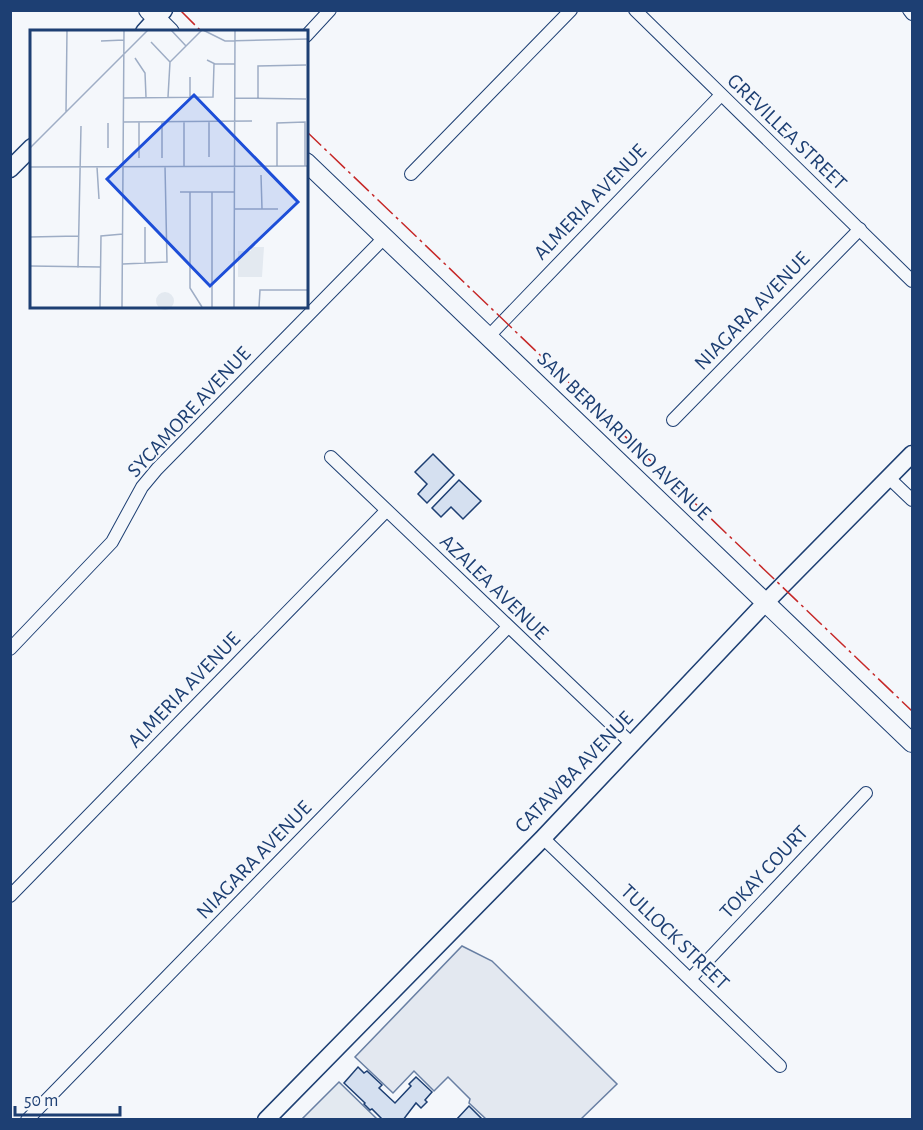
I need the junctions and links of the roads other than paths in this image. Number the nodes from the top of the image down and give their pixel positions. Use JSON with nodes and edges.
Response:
{"nodes":[{"id":1,"x":330,"y":10,"type":"edge"},
{"id":2,"x":571,"y":10,"type":"edge"},
{"id":3,"x":635,"y":10,"type":"edge"},
{"id":4,"x":909,"y":10,"type":"edge"},
{"id":5,"x":912,"y":14,"type":"edge"},
{"id":6,"x":153,"y":18,"type":"edge"},
{"id":7,"x":168,"y":30,"type":"edge"},
{"id":8,"x":308,"y":34,"type":"edge"},
{"id":9,"x":722,"y":95,"type":"junction"},
{"id":10,"x":30,"y":149,"type":"edge"},
{"id":11,"x":308,"y":164,"type":"edge"},
{"id":12,"x":10,"y":169,"type":"edge"},
{"id":13,"x":411,"y":174,"type":"dead end"},
{"id":14,"x":860,"y":230,"type":"junction"},
{"id":15,"x":384,"y":237,"type":"junction"},
{"id":16,"x":912,"y":281,"type":"edge"},
{"id":17,"x":488,"y":337,"type":"junction"},
{"id":18,"x":673,"y":420,"type":"dead end"},
{"id":19,"x":912,"y":454,"type":"edge"},
{"id":20,"x":331,"y":458,"type":"dead end"},
{"id":21,"x":889,"y":478,"type":"junction"},
{"id":22,"x":912,"y":500,"type":"edge"},
{"id":23,"x":386,"y":511,"type":"junction"},
{"id":24,"x":765,"y":602,"type":"junction"},
{"id":25,"x":508,"y":627,"type":"junction"},
{"id":26,"x":10,"y":650,"type":"edge"},
{"id":27,"x":912,"y":743,"type":"edge"},
{"id":28,"x":632,"y":744,"type":"junction"},
{"id":29,"x":866,"y":793,"type":"dead end"},
{"id":30,"x":543,"y":838,"type":"junction"},
{"id":31,"x":10,"y":896,"type":"edge"},
{"id":32,"x":691,"y":978,"type":"junction"},
{"id":33,"x":780,"y":1066,"type":"dead end"},
{"id":34,"x":27,"y":1119,"type":"edge"},
{"id":35,"x":266,"y":1119,"type":"edge"}],
"edges":[{"from":1,"to":8,"type":"street"},
{"from":2,"to":13,"type":"street"},
{"from":3,"to":9,"type":"street","name":"GREVILLEA STREET"},
{"from":4,"to":5,"type":"street"},
{"from":6,"to":7,"type":"main road"},
{"from":9,"to":14,"type":"street","name":"GREVILLEA STREET"},
{"from":9,"to":17,"type":"street","name":"ALMERIA AVENUE"},
{"from":10,"to":12,"type":"street"},
{"from":11,"to":15,"type":"main road","name":"SAN BERNARDINO AVENUE"},
{"from":14,"to":16,"type":"street","name":"GREVILLEA STREET"},
{"from":14,"to":18,"type":"street","name":"NIAGARA AVENUE"},
{"from":15,"to":17,"type":"main road","name":"SAN BERNARDINO AVENUE"},
{"from":15,"to":26,"type":"street","name":"SYCAMORE AVENUE"},
{"from":17,"to":24,"type":"main road","name":"SAN BERNARDINO AVENUE"},
{"from":19,"to":21,"type":"street","name":"CATAWBA AVENUE"},
{"from":20,"to":23,"type":"street","name":"AZALEA AVENUE"},
{"from":21,"to":22,"type":"street"},
{"from":21,"to":24,"type":"street","name":"CATAWBA AVENUE"},
{"from":23,"to":25,"type":"street","name":"AZALEA AVENUE"},
{"from":23,"to":31,"type":"street","name":"ALMERIA AVENUE"},
{"from":24,"to":27,"type":"main road","name":"SAN BERNARDINO AVENUE"},
{"from":24,"to":28,"type":"street","name":"CATAWBA AVENUE"},
{"from":25,"to":28,"type":"street","name":"AZALEA AVENUE"},
{"from":25,"to":34,"type":"street","name":"NIAGARA AVENUE"},
{"from":28,"to":30,"type":"street","name":"CATAWBA AVENUE"},
{"from":29,"to":32,"type":"street","name":"TOKAY COURT"},
{"from":30,"to":32,"type":"street","name":"TULLOCK STREET"},
{"from":30,"to":35,"type":"street","name":"CATAWBA AVENUE"},
{"from":32,"to":33,"type":"street","name":"TULLOCK STREET"}]}
